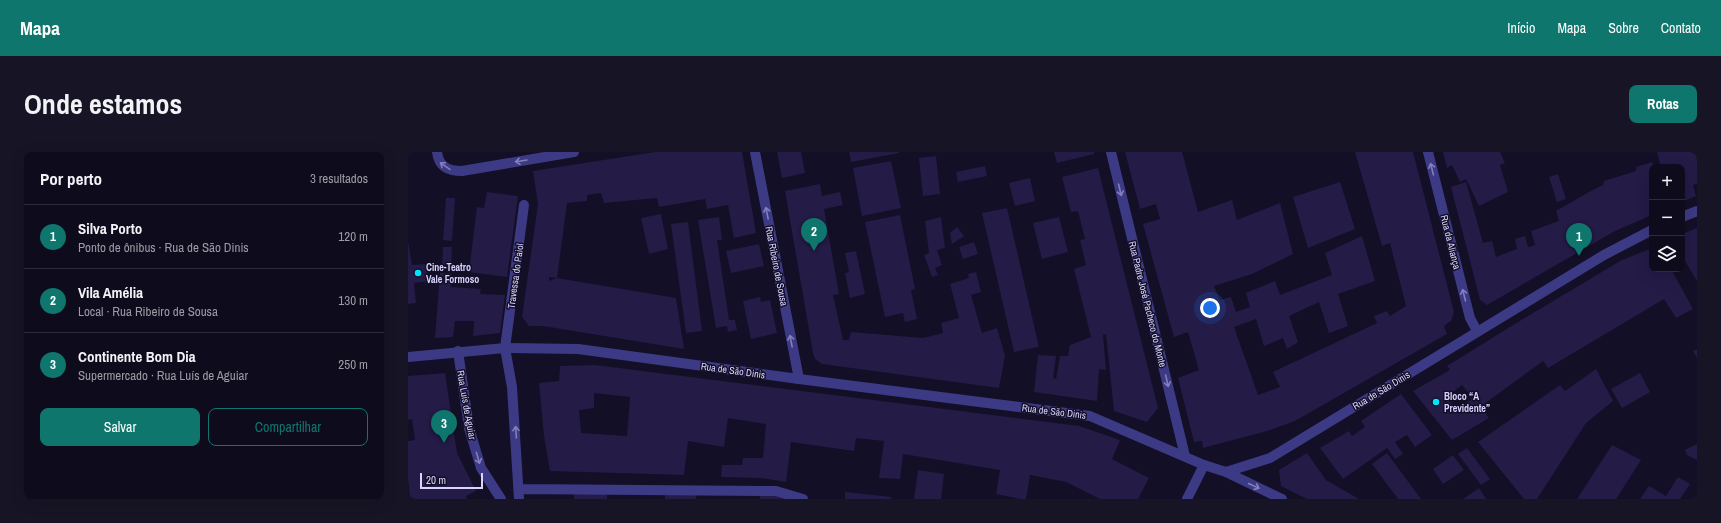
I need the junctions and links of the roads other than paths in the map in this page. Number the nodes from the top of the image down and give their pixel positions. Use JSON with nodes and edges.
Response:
{"nodes":[{"id":1,"x":437,"y":152,"type":"edge"},
{"id":2,"x":574,"y":152,"type":"edge"},
{"id":3,"x":755,"y":152,"type":"edge"},
{"id":4,"x":1111,"y":152,"type":"edge"},
{"id":5,"x":1428,"y":152,"type":"edge"},
{"id":6,"x":524,"y":205,"type":"dead end"},
{"id":7,"x":1697,"y":211,"type":"edge"},
{"id":8,"x":1685,"y":216,"type":"edge"},
{"id":9,"x":1649,"y":232,"type":"edge"},
{"id":10,"x":1477,"y":331,"type":"junction"},
{"id":11,"x":505,"y":348,"type":"junction"},
{"id":12,"x":458,"y":352,"type":"junction"},
{"id":13,"x":408,"y":356,"type":"edge"},
{"id":14,"x":799,"y":379,"type":"junction"},
{"id":15,"x":1185,"y":456,"type":"junction"},
{"id":16,"x":1204,"y":465,"type":"junction"},
{"id":17,"x":1226,"y":472,"type":"junction"},
{"id":18,"x":519,"y":494,"type":"edge"},
{"id":19,"x":650,"y":494,"type":"edge"},
{"id":20,"x":747,"y":495,"type":"edge"},
{"id":21,"x":501,"y":499,"type":"edge"},
{"id":22,"x":804,"y":499,"type":"edge"},
{"id":23,"x":1187,"y":499,"type":"edge"},
{"id":24,"x":1282,"y":499,"type":"edge"}],
"edges":[{"from":2,"to":1,"type":"street","one_way":true},
{"from":14,"to":3,"type":"street","name":"Rua Ribeiro de Sousa","one_way":true},
{"from":4,"to":15,"type":"street","name":"Rua Padre José Pacheco do Monte","one_way":true},
{"from":10,"to":5,"type":"street","name":"Rua da Aliança","one_way":true},
{"from":6,"to":11,"type":"street","name":"Travessa do Paiol"},
{"from":7,"to":8,"type":"street"},
{"from":9,"to":10,"type":"street","name":"Rua de São Dinis"},
{"from":10,"to":17,"type":"street","name":"Rua de São Dinis"},
{"from":11,"to":12,"type":"street","name":"Rua de São Dinis"},
{"from":11,"to":14,"type":"street","name":"Rua de São Dinis"},
{"from":18,"to":11,"type":"street","one_way":true},
{"from":12,"to":13,"type":"street","name":"Rua de São Dinis"},
{"from":12,"to":21,"type":"street","name":"Rua Luís de Aguiar","one_way":true},
{"from":14,"to":15,"type":"street","name":"Rua de São Dinis"},
{"from":15,"to":16,"type":"street","name":"Rua de São Dinis"},
{"from":16,"to":17,"type":"street","name":"Rua de São Dinis"},
{"from":16,"to":23,"type":"street"},
{"from":17,"to":24,"type":"street","one_way":true},
{"from":18,"to":19,"type":"street"},
{"from":19,"to":20,"type":"street"},
{"from":20,"to":22,"type":"street"}]}
